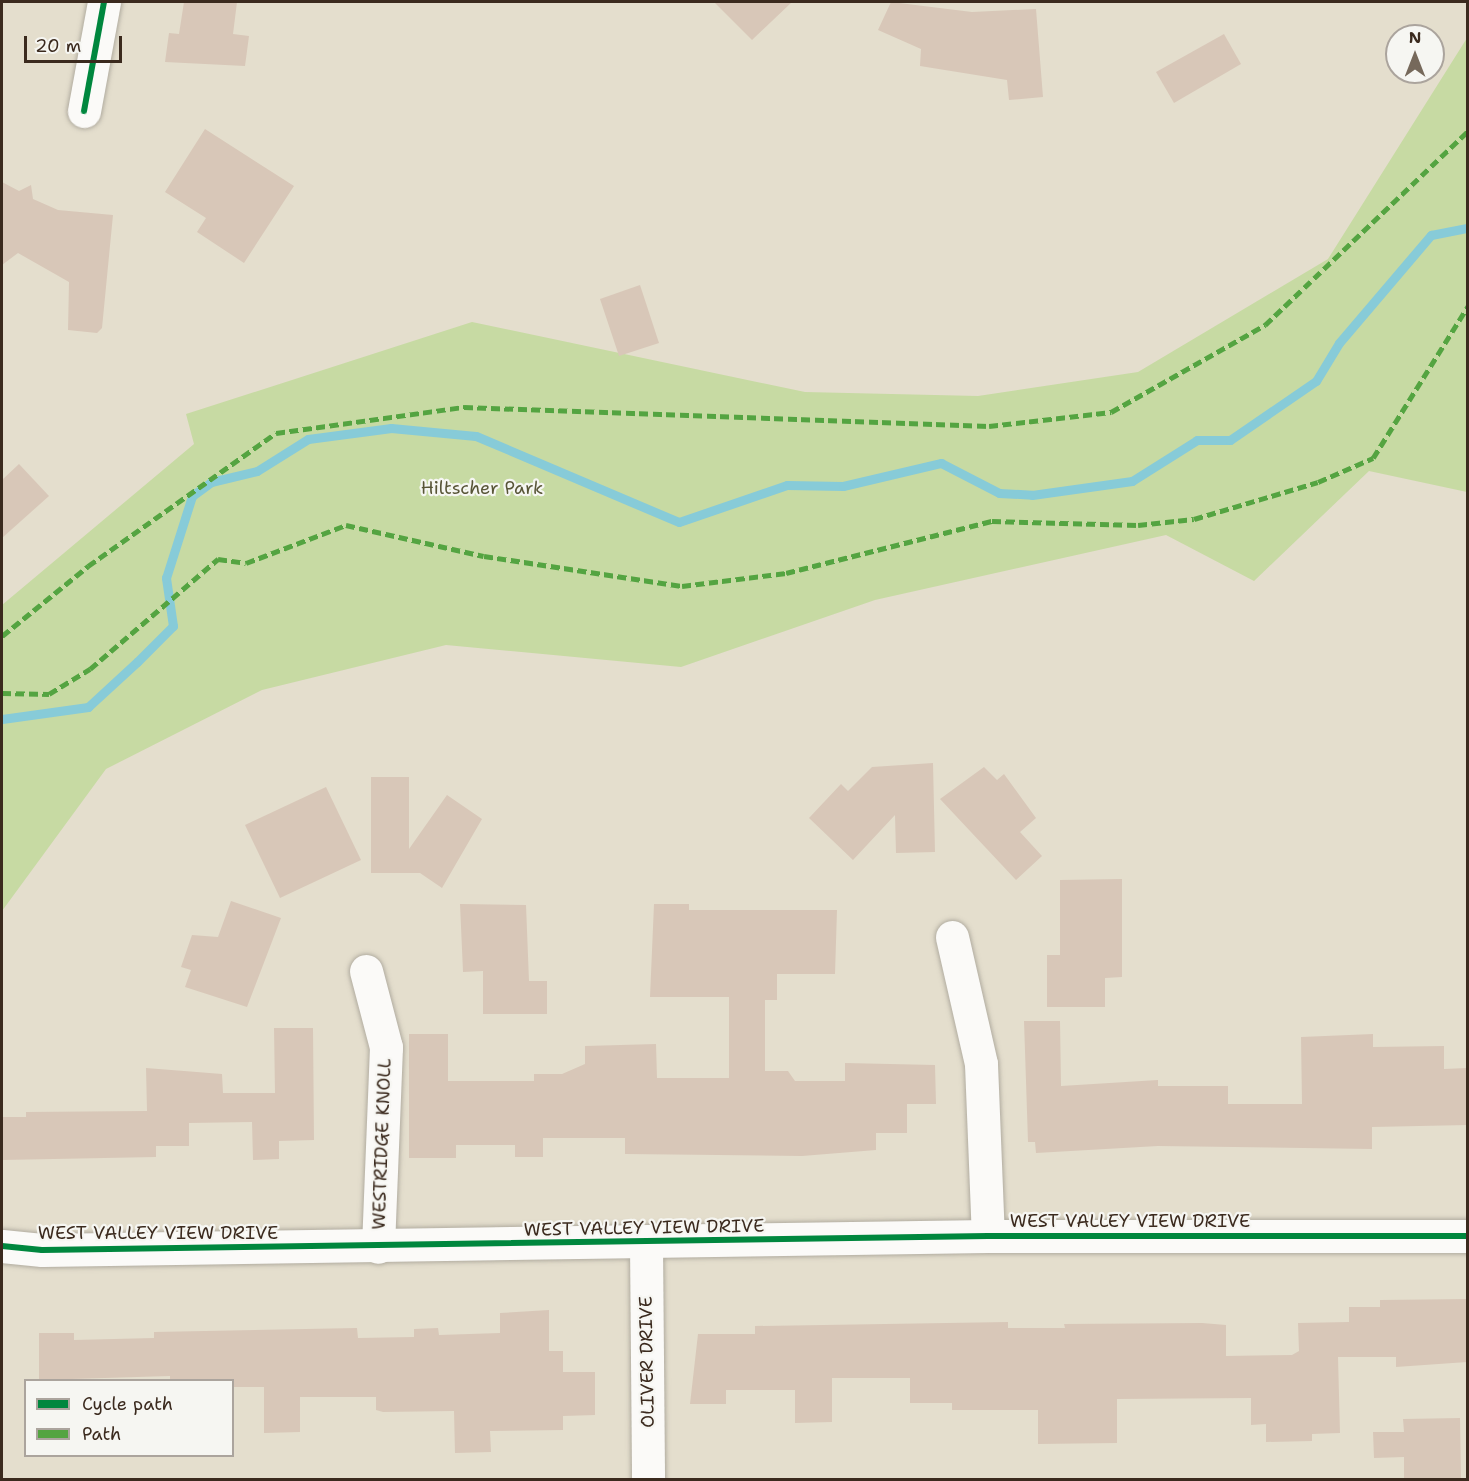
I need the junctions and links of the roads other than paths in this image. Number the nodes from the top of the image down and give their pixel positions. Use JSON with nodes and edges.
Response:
{"nodes":[{"id":1,"x":104,"y":2,"type":"edge"},
{"id":2,"x":84,"y":111,"type":"dead end"},
{"id":3,"x":952,"y":937,"type":"dead end"},
{"id":4,"x":366,"y":971,"type":"dead end"},
{"id":5,"x":988,"y":1236,"type":"junction"},
{"id":6,"x":1467,"y":1236,"type":"edge"},
{"id":7,"x":646,"y":1244,"type":"junction"},
{"id":8,"x":2,"y":1246,"type":"edge"},
{"id":9,"x":378,"y":1247,"type":"junction"},
{"id":10,"x":648,"y":1479,"type":"edge"}],
"edges":[{"from":1,"to":2,"type":"street"},
{"from":3,"to":5,"type":"street"},
{"from":4,"to":9,"type":"street","name":"WESTRIDGE KNOLL"},
{"from":5,"to":6,"type":"street","name":"WEST VALLEY VIEW DRIVE"},
{"from":5,"to":7,"type":"street","name":"WEST VALLEY VIEW DRIVE"},
{"from":7,"to":9,"type":"street","name":"WEST VALLEY VIEW DRIVE"},
{"from":7,"to":10,"type":"street","name":"OLIVER DRIVE"},
{"from":8,"to":9,"type":"street","name":"WEST VALLEY VIEW DRIVE"}]}
